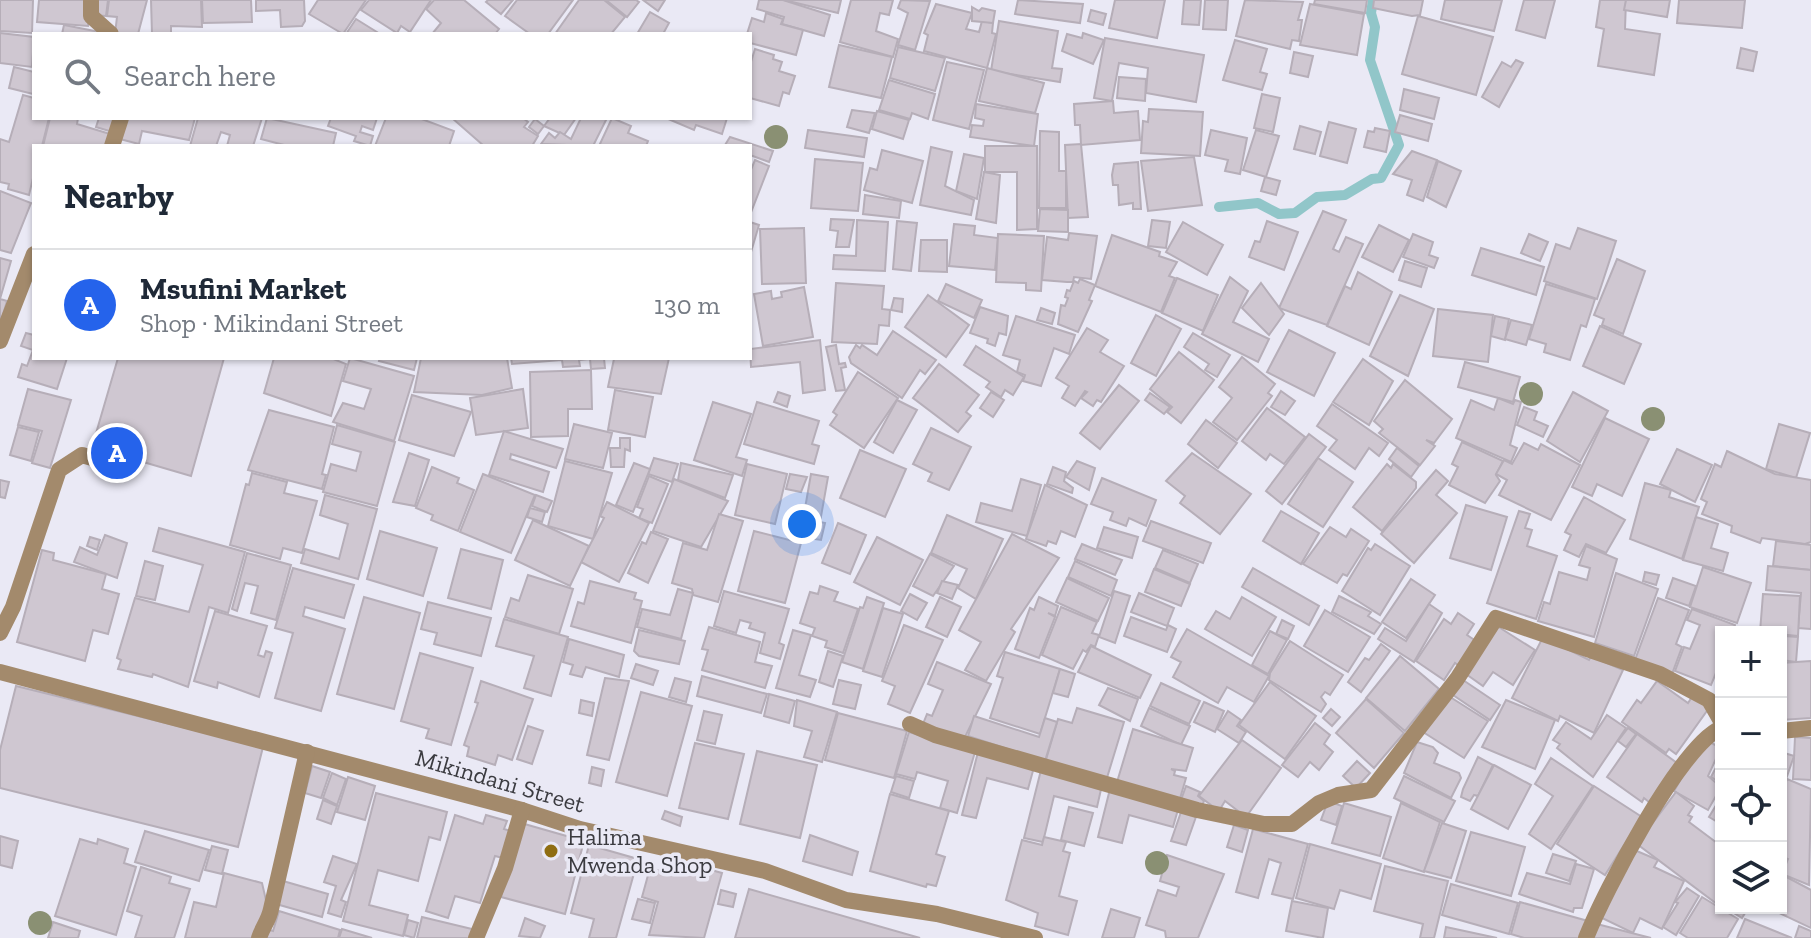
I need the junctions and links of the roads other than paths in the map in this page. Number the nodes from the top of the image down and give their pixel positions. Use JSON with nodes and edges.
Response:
{"nodes":[{"id":1,"x":91,"y":0,"type":"edge"},
{"id":2,"x":109,"y":32,"type":"edge"},
{"id":3,"x":120,"y":120,"type":"edge"},
{"id":4,"x":113,"y":144,"type":"edge"},
{"id":5,"x":32,"y":259,"type":"edge"},
{"id":6,"x":0,"y":341,"type":"edge"},
{"id":7,"x":126,"y":468,"type":"dead end"},
{"id":8,"x":0,"y":633,"type":"edge"},
{"id":9,"x":0,"y":672,"type":"edge"},
{"id":10,"x":1715,"y":710,"type":"edge"},
{"id":11,"x":910,"y":724,"type":"dead end"},
{"id":12,"x":1811,"y":728,"type":"edge"},
{"id":13,"x":1787,"y":730,"type":"edge"},
{"id":14,"x":1715,"y":732,"type":"edge"},
{"id":15,"x":307,"y":752,"type":"junction"},
{"id":16,"x":522,"y":810,"type":"junction"},
{"id":17,"x":259,"y":938,"type":"edge"},
{"id":18,"x":476,"y":938,"type":"edge"},
{"id":19,"x":1035,"y":938,"type":"edge"},
{"id":20,"x":1586,"y":938,"type":"edge"}],
"edges":[{"from":1,"to":2,"type":"street"},
{"from":3,"to":4,"type":"street"},
{"from":5,"to":6,"type":"street"},
{"from":7,"to":8,"type":"street"},
{"from":9,"to":15,"type":"street","name":"Mikindani Street"},
{"from":10,"to":11,"type":"street"},
{"from":12,"to":13,"type":"street"},
{"from":14,"to":20,"type":"street"},
{"from":15,"to":16,"type":"street","name":"Mikindani Street"},
{"from":15,"to":17,"type":"street"},
{"from":16,"to":18,"type":"street"},
{"from":16,"to":19,"type":"street","name":"Mikindani Street"}]}
